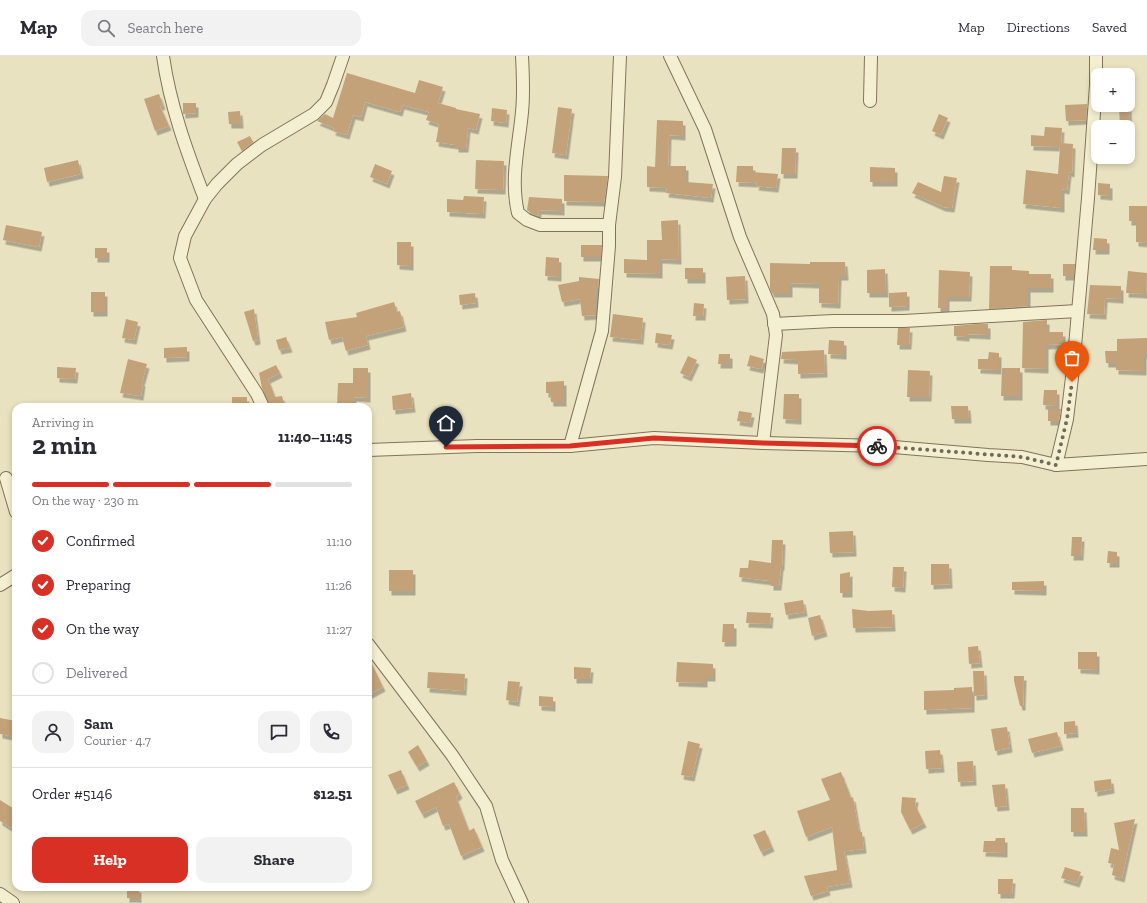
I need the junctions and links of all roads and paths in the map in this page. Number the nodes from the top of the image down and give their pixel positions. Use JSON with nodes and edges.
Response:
{"nodes":[{"id":1,"x":163,"y":56,"type":"edge"},
{"id":2,"x":342,"y":56,"type":"edge"},
{"id":3,"x":522,"y":56,"type":"edge"},
{"id":4,"x":620,"y":56,"type":"edge"},
{"id":5,"x":670,"y":56,"type":"edge"},
{"id":6,"x":871,"y":56,"type":"edge"},
{"id":7,"x":1096,"y":56,"type":"edge"},
{"id":8,"x":870,"y":101,"type":"dead end"},
{"id":9,"x":205,"y":199,"type":"junction"},
{"id":10,"x":609,"y":226,"type":"junction"},
{"id":11,"x":1078,"y":311,"type":"junction"},
{"id":12,"x":774,"y":324,"type":"junction"},
{"id":13,"x":261,"y":403,"type":"edge"},
{"id":14,"x":763,"y":443,"type":"junction"},
{"id":15,"x":570,"y":446,"type":"junction"},
{"id":16,"x":372,"y":450,"type":"edge"},
{"id":17,"x":1147,"y":460,"type":"edge"},
{"id":18,"x":1056,"y":465,"type":"junction"},
{"id":19,"x":7,"y":478,"type":"edge"},
{"id":20,"x":12,"y":497,"type":"edge"},
{"id":21,"x":12,"y":578,"type":"edge"},
{"id":22,"x":0,"y":585,"type":"edge"},
{"id":23,"x":372,"y":649,"type":"edge"},
{"id":24,"x":0,"y":894,"type":"edge"},
{"id":25,"x":13,"y":903,"type":"edge"},
{"id":26,"x":522,"y":903,"type":"edge"}],
"edges":[{"from":1,"to":9,"type":"street"},
{"from":2,"to":9,"type":"street"},
{"from":3,"to":10,"type":"street"},
{"from":4,"to":10,"type":"street"},
{"from":5,"to":12,"type":"street"},
{"from":6,"to":8,"type":"street"},
{"from":7,"to":11,"type":"street"},
{"from":9,"to":13,"type":"street"},
{"from":10,"to":15,"type":"street"},
{"from":11,"to":12,"type":"street"},
{"from":11,"to":18,"type":"street"},
{"from":12,"to":14,"type":"street"},
{"from":14,"to":15,"type":"street"},
{"from":14,"to":18,"type":"street"},
{"from":15,"to":16,"type":"street"},
{"from":17,"to":18,"type":"street"},
{"from":19,"to":20,"type":"street"},
{"from":21,"to":22,"type":"street"},
{"from":23,"to":26,"type":"street"},
{"from":24,"to":25,"type":"street"}]}
